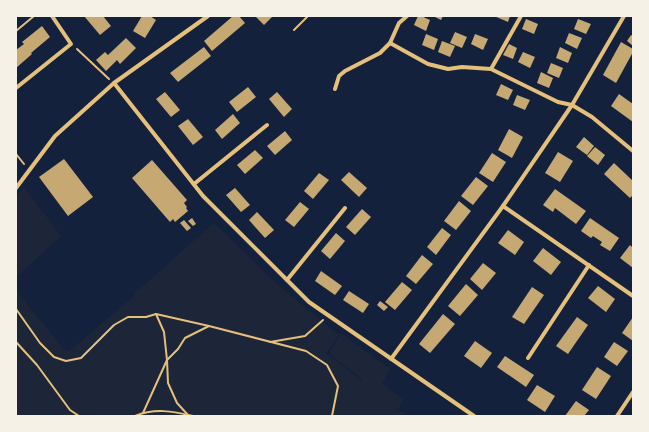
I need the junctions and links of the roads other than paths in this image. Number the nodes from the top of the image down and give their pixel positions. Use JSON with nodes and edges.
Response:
{"nodes":[{"id":1,"x":52,"y":16,"type":"edge"},
{"id":2,"x":208,"y":16,"type":"edge"},
{"id":3,"x":407,"y":16,"type":"edge"},
{"id":4,"x":521,"y":16,"type":"edge"},
{"id":5,"x":624,"y":16,"type":"edge"},
{"id":6,"x":390,"y":42,"type":"junction"},
{"id":7,"x":491,"y":69,"type":"junction"},
{"id":8,"x":114,"y":83,"type":"junction"},
{"id":9,"x":16,"y":88,"type":"edge"},
{"id":10,"x":334,"y":89,"type":"dead end"},
{"id":11,"x":572,"y":106,"type":"junction"},
{"id":12,"x":267,"y":125,"type":"dead end"},
{"id":13,"x":633,"y":151,"type":"edge"},
{"id":14,"x":194,"y":184,"type":"junction"},
{"id":15,"x":16,"y":188,"type":"edge"},
{"id":16,"x":503,"y":206,"type":"junction"},
{"id":17,"x":345,"y":208,"type":"dead end"},
{"id":18,"x":589,"y":265,"type":"junction"},
{"id":19,"x":287,"y":280,"type":"junction"},
{"id":20,"x":633,"y":296,"type":"edge"},
{"id":21,"x":528,"y":358,"type":"dead end"},
{"id":22,"x":391,"y":359,"type":"junction"},
{"id":23,"x":633,"y":392,"type":"edge"},
{"id":24,"x":474,"y":416,"type":"edge"},
{"id":25,"x":617,"y":416,"type":"edge"}],
"edges":[{"from":1,"to":9,"type":"street"},
{"from":2,"to":8,"type":"street"},
{"from":3,"to":6,"type":"street"},
{"from":4,"to":7,"type":"street"},
{"from":5,"to":11,"type":"street"},
{"from":6,"to":7,"type":"street"},
{"from":6,"to":10,"type":"street"},
{"from":7,"to":11,"type":"street"},
{"from":8,"to":14,"type":"street"},
{"from":8,"to":15,"type":"street"},
{"from":11,"to":13,"type":"street"},
{"from":11,"to":16,"type":"street"},
{"from":12,"to":14,"type":"street"},
{"from":14,"to":19,"type":"street"},
{"from":16,"to":18,"type":"street"},
{"from":16,"to":22,"type":"street"},
{"from":17,"to":19,"type":"street"},
{"from":18,"to":20,"type":"street"},
{"from":18,"to":21,"type":"street"},
{"from":19,"to":22,"type":"street"},
{"from":22,"to":24,"type":"street"},
{"from":23,"to":25,"type":"street"}]}
